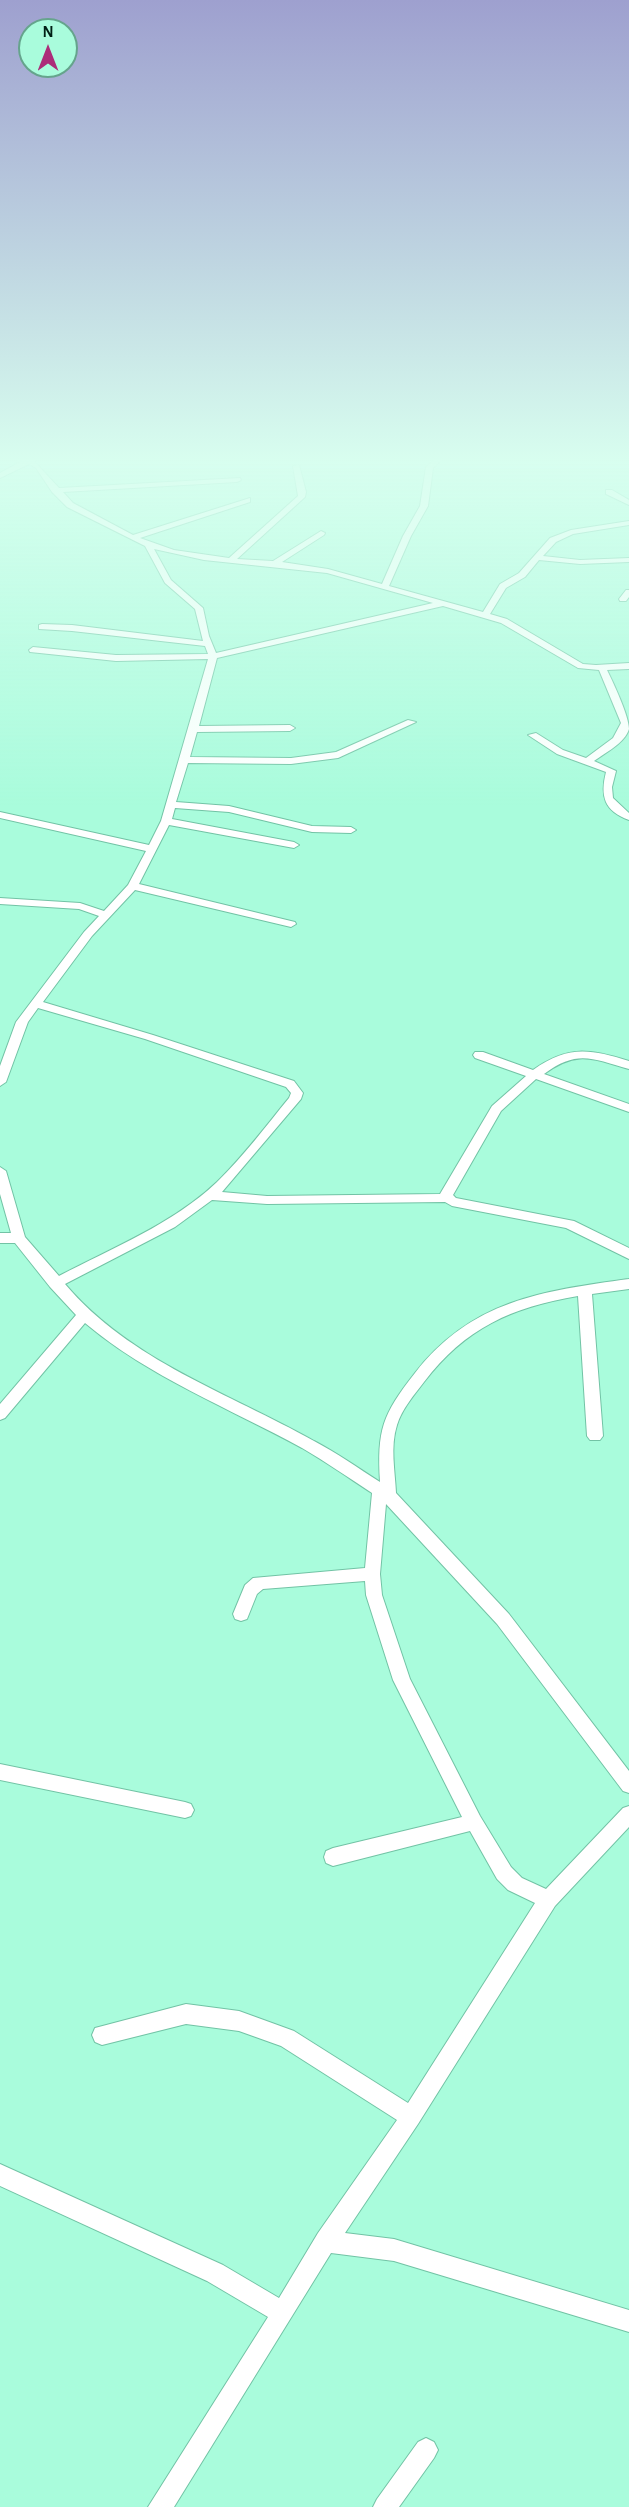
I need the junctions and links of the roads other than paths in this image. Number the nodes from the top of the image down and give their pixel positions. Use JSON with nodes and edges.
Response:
{"nodes":[{"id":1,"x":164,"y":573,"type":"edge"},
{"id":2,"x":336,"y":573,"type":"edge"},
{"id":3,"x":392,"y":573,"type":"edge"},
{"id":4,"x":524,"y":573,"type":"edge"},
{"id":5,"x":385,"y":586,"type":"junction"},
{"id":6,"x":629,"y":592,"type":"edge"},
{"id":7,"x":623,"y":599,"type":"dead end"},
{"id":8,"x":446,"y":603,"type":"junction"},
{"id":9,"x":485,"y":615,"type":"junction"},
{"id":10,"x":42,"y":627,"type":"dead end"},
{"id":11,"x":208,"y":644,"type":"junction"},
{"id":12,"x":33,"y":650,"type":"dead end"},
{"id":13,"x":213,"y":656,"type":"junction"},
{"id":14,"x":629,"y":666,"type":"edge"},
{"id":15,"x":602,"y":668,"type":"junction"},
{"id":16,"x":411,"y":722,"type":"dead end"},
{"id":17,"x":290,"y":728,"type":"dead end"},
{"id":18,"x":193,"y":729,"type":"junction"},
{"id":19,"x":533,"y":735,"type":"dead end"},
{"id":20,"x":184,"y":760,"type":"junction"},
{"id":21,"x":588,"y":761,"type":"junction"},
{"id":22,"x":171,"y":805,"type":"junction"},
{"id":23,"x":0,"y":814,"type":"edge"},
{"id":24,"x":629,"y":817,"type":"edge"},
{"id":25,"x":166,"y":821,"type":"junction"},
{"id":26,"x":351,"y":830,"type":"dead end"},
{"id":27,"x":294,"y":845,"type":"dead end"},
{"id":28,"x":151,"y":849,"type":"junction"},
{"id":29,"x":133,"y":886,"type":"junction"},
{"id":30,"x":0,"y":901,"type":"edge"},
{"id":31,"x":106,"y":915,"type":"junction"},
{"id":32,"x":291,"y":924,"type":"dead end"},
{"id":33,"x":37,"y":1004,"type":"junction"},
{"id":34,"x":479,"y":1055,"type":"dead end"},
{"id":35,"x":629,"y":1065,"type":"edge"},
{"id":36,"x":534,"y":1075,"type":"junction"},
{"id":37,"x":0,"y":1082,"type":"edge"},
{"id":38,"x":629,"y":1108,"type":"edge"},
{"id":39,"x":0,"y":1171,"type":"edge"},
{"id":40,"x":209,"y":1196,"type":"junction"},
{"id":41,"x":448,"y":1198,"type":"junction"},
{"id":42,"x":0,"y":1238,"type":"edge"},
{"id":43,"x":19,"y":1238,"type":"junction"},
{"id":44,"x":629,"y":1254,"type":"edge"},
{"id":45,"x":55,"y":1284,"type":"junction"},
{"id":46,"x":629,"y":1284,"type":"edge"},
{"id":47,"x":585,"y":1291,"type":"junction"},
{"id":48,"x":84,"y":1315,"type":"junction"},
{"id":49,"x":0,"y":1414,"type":"edge"},
{"id":50,"x":595,"y":1436,"type":"dead end"},
{"id":51,"x":384,"y":1492,"type":"junction"},
{"id":52,"x":372,"y":1574,"type":"junction"},
{"id":53,"x":240,"y":1614,"type":"dead end"},
{"id":54,"x":0,"y":1772,"type":"edge"},
{"id":55,"x":629,"y":1785,"type":"edge"},
{"id":56,"x":185,"y":1810,"type":"dead end"},
{"id":57,"x":628,"y":1817,"type":"edge"},
{"id":58,"x":474,"y":1822,"type":"junction"},
{"id":59,"x":333,"y":1857,"type":"dead end"},
{"id":60,"x":548,"y":1900,"type":"junction"},
{"id":61,"x":102,"y":2035,"type":"dead end"},
{"id":62,"x":411,"y":2116,"type":"junction"},
{"id":63,"x":0,"y":2175,"type":"edge"},
{"id":64,"x":326,"y":2241,"type":"junction"},
{"id":65,"x":283,"y":2313,"type":"junction"},
{"id":66,"x":629,"y":2321,"type":"edge"},
{"id":67,"x":426,"y":2450,"type":"dead end"},
{"id":68,"x":160,"y":2507,"type":"edge"},
{"id":69,"x":385,"y":2507,"type":"edge"}],
"edges":[{"from":1,"to":11,"type":"street"},
{"from":2,"to":5,"type":"street"},
{"from":3,"to":5,"type":"street"},
{"from":4,"to":9,"type":"street"},
{"from":5,"to":8,"type":"street"},
{"from":6,"to":7,"type":"street"},
{"from":8,"to":9,"type":"street"},
{"from":8,"to":13,"type":"street"},
{"from":9,"to":15,"type":"street"},
{"from":10,"to":11,"type":"street"},
{"from":11,"to":13,"type":"street"},
{"from":12,"to":13,"type":"street"},
{"from":13,"to":18,"type":"street"},
{"from":14,"to":15,"type":"street"},
{"from":15,"to":21,"type":"street"},
{"from":16,"to":20,"type":"street"},
{"from":17,"to":18,"type":"street"},
{"from":18,"to":20,"type":"street"},
{"from":19,"to":21,"type":"street"},
{"from":20,"to":22,"type":"street"},
{"from":21,"to":24,"type":"street"},
{"from":22,"to":25,"type":"street"},
{"from":22,"to":26,"type":"street"},
{"from":23,"to":28,"type":"street"},
{"from":25,"to":27,"type":"street"},
{"from":25,"to":28,"type":"street"},
{"from":28,"to":29,"type":"street"},
{"from":29,"to":31,"type":"street"},
{"from":29,"to":32,"type":"street"},
{"from":30,"to":31,"type":"street"},
{"from":31,"to":33,"type":"street"},
{"from":33,"to":37,"type":"street"},
{"from":33,"to":40,"type":"street"},
{"from":34,"to":36,"type":"street"},
{"from":35,"to":36,"type":"street"},
{"from":36,"to":38,"type":"street"},
{"from":36,"to":41,"type":"street"},
{"from":39,"to":43,"type":"street"},
{"from":40,"to":41,"type":"street"},
{"from":40,"to":45,"type":"street"},
{"from":41,"to":44,"type":"street"},
{"from":42,"to":43,"type":"street"},
{"from":43,"to":45,"type":"street"},
{"from":45,"to":48,"type":"street"},
{"from":46,"to":47,"type":"street"},
{"from":47,"to":50,"type":"street"},
{"from":47,"to":51,"type":"street"},
{"from":48,"to":49,"type":"street"},
{"from":48,"to":51,"type":"street"},
{"from":51,"to":52,"type":"street"},
{"from":51,"to":55,"type":"street"},
{"from":52,"to":53,"type":"street"},
{"from":52,"to":58,"type":"street"},
{"from":54,"to":56,"type":"street"},
{"from":57,"to":60,"type":"street"},
{"from":58,"to":59,"type":"street"},
{"from":58,"to":60,"type":"street"},
{"from":60,"to":62,"type":"street"},
{"from":61,"to":62,"type":"street"},
{"from":62,"to":64,"type":"street"},
{"from":63,"to":65,"type":"street"},
{"from":64,"to":65,"type":"street"},
{"from":64,"to":66,"type":"street"},
{"from":65,"to":68,"type":"street"},
{"from":67,"to":69,"type":"street"}]}
